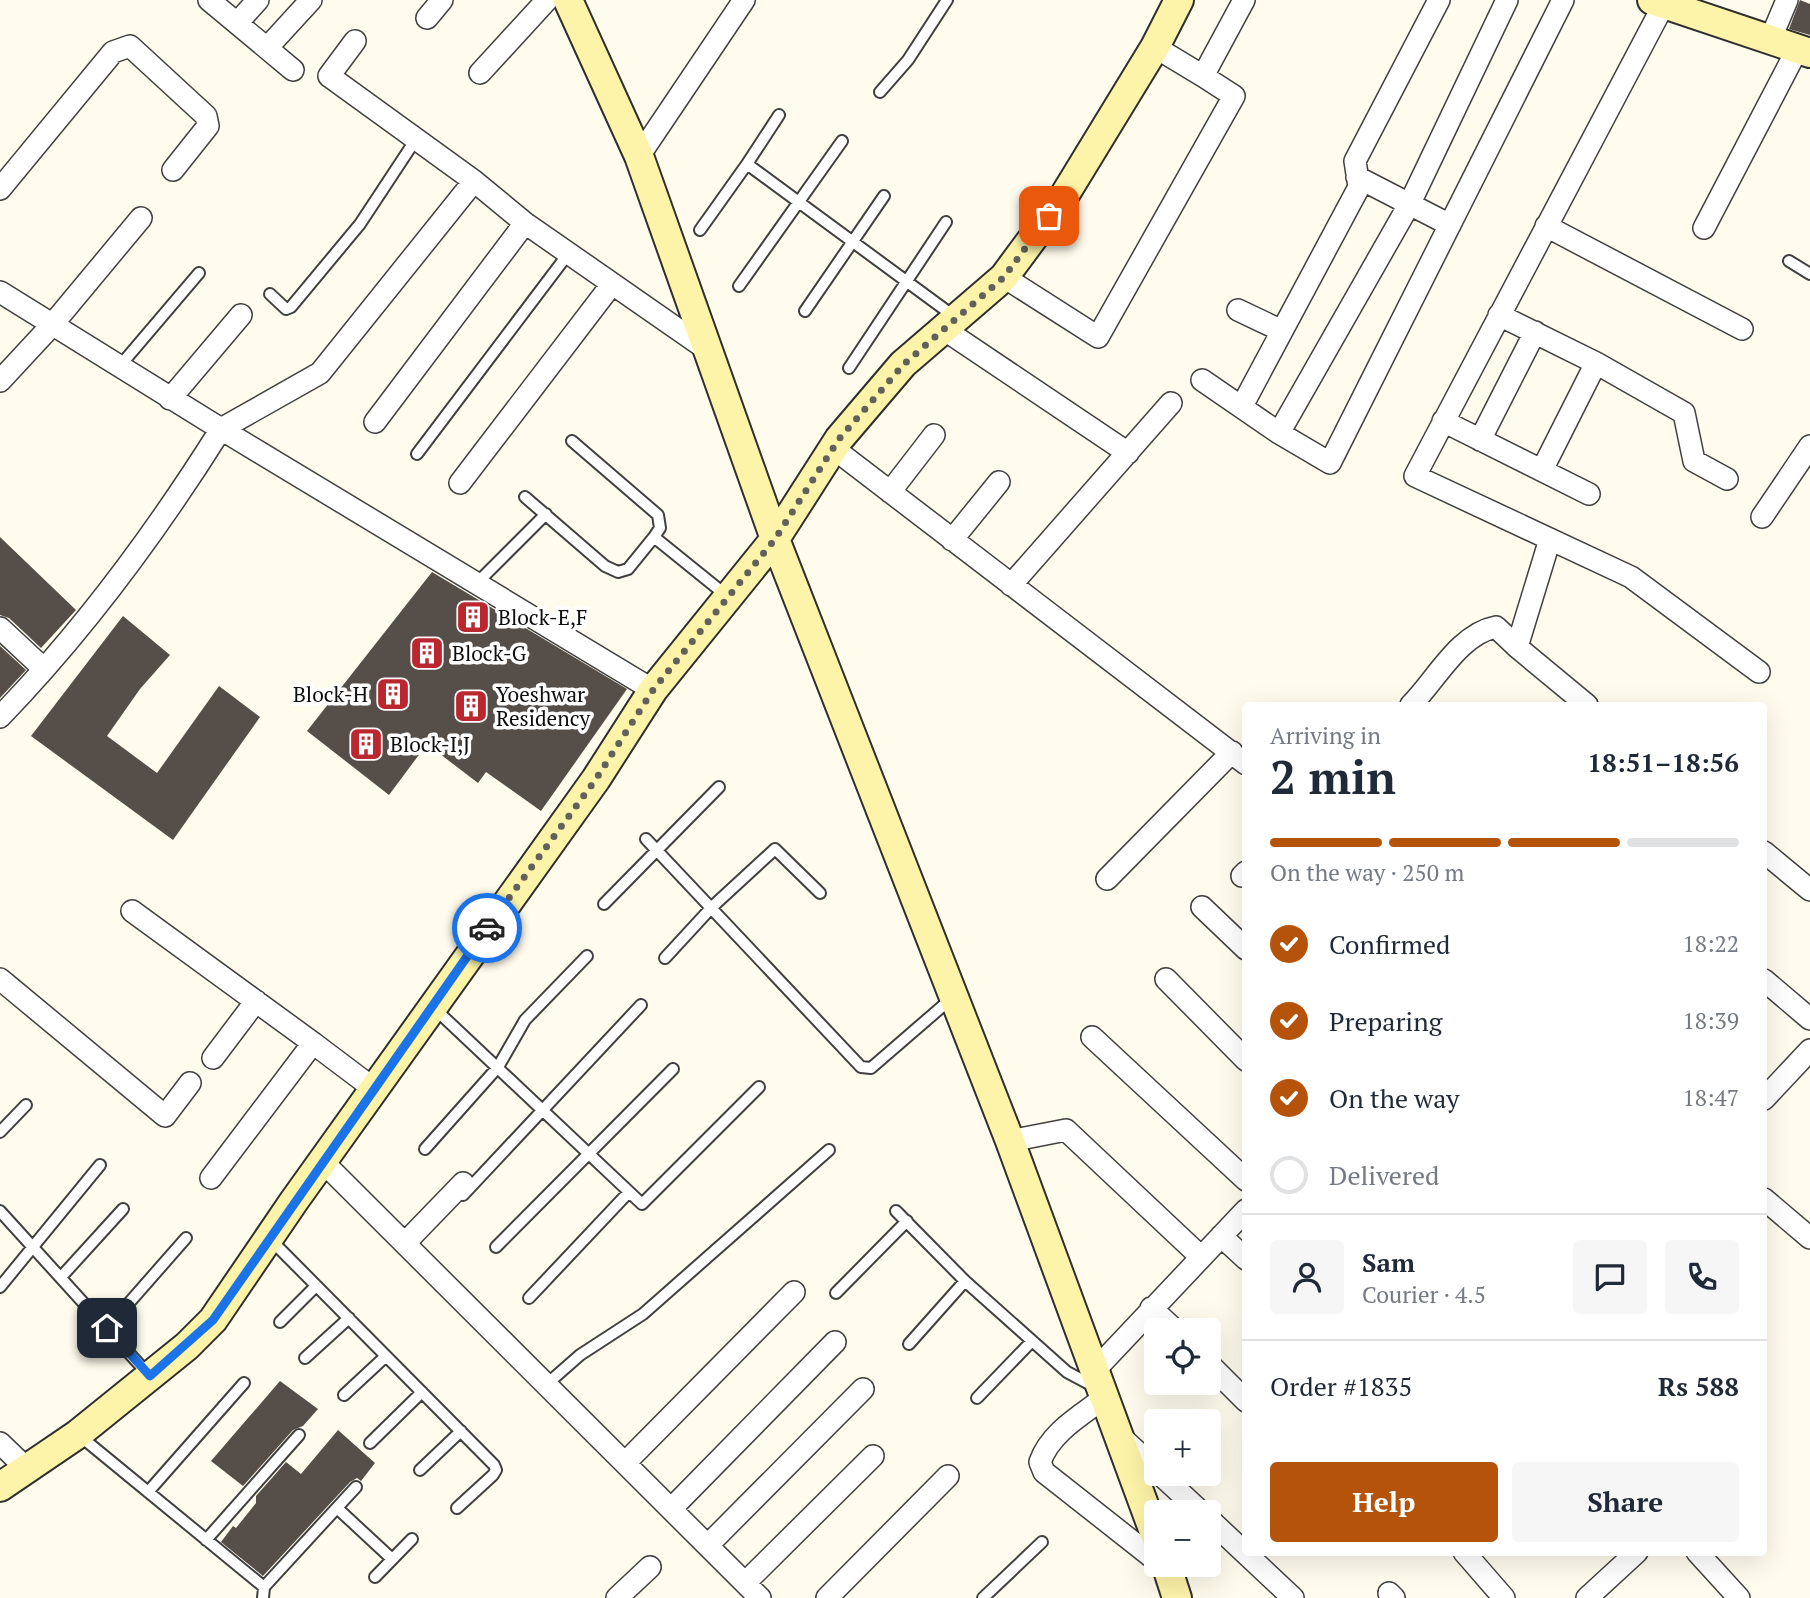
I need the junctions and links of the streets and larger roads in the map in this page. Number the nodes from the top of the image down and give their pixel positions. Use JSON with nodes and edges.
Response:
{"nodes":[{"id":1,"x":209,"y":0,"type":"edge"},
{"id":2,"x":258,"y":0,"type":"edge"},
{"id":3,"x":311,"y":0,"type":"edge"},
{"id":4,"x":442,"y":0,"type":"edge"},
{"id":5,"x":547,"y":0,"type":"edge"},
{"id":6,"x":568,"y":0,"type":"edge"},
{"id":7,"x":744,"y":0,"type":"edge"},
{"id":8,"x":1180,"y":0,"type":"edge"},
{"id":9,"x":1244,"y":0,"type":"edge"},
{"id":10,"x":1439,"y":0,"type":"edge"},
{"id":11,"x":1507,"y":0,"type":"edge"},
{"id":12,"x":1563,"y":0,"type":"edge"},
{"id":13,"x":1787,"y":0,"type":"edge"},
{"id":14,"x":1658,"y":2,"type":"edge"},
{"id":15,"x":427,"y":18,"type":"dead end"},
{"id":16,"x":237,"y":23,"type":"junction"},
{"id":17,"x":1771,"y":38,"type":"junction"},
{"id":18,"x":355,"y":41,"type":"dead end"},
{"id":19,"x":1155,"y":47,"type":"junction"},
{"id":20,"x":267,"y":48,"type":"junction"},
{"id":21,"x":1804,"y":51,"type":"edge"},
{"id":22,"x":293,"y":70,"type":"dead end"},
{"id":23,"x":480,"y":73,"type":"dead end"},
{"id":24,"x":1203,"y":76,"type":"junction"},
{"id":25,"x":639,"y":156,"type":"junction"},
{"id":26,"x":173,"y":170,"type":"dead end"},
{"id":27,"x":1357,"y":177,"type":"junction"},
{"id":28,"x":474,"y":181,"type":"junction"},
{"id":29,"x":0,"y":189,"type":"edge"},
{"id":30,"x":1410,"y":204,"type":"junction"},
{"id":31,"x":141,"y":218,"type":"dead end"},
{"id":32,"x":525,"y":223,"type":"junction"},
{"id":33,"x":1450,"y":225,"type":"junction"},
{"id":34,"x":1546,"y":226,"type":"junction"},
{"id":35,"x":1704,"y":228,"type":"dead end"},
{"id":36,"x":1004,"y":277,"type":"junction"},
{"id":37,"x":612,"y":284,"type":"junction"},
{"id":38,"x":0,"y":292,"type":"edge"},
{"id":39,"x":1238,"y":310,"type":"dead end"},
{"id":40,"x":241,"y":315,"type":"dead end"},
{"id":41,"x":1499,"y":315,"type":"junction"},
{"id":42,"x":948,"y":323,"type":"junction"},
{"id":43,"x":52,"y":325,"type":"junction"},
{"id":44,"x":1742,"y":329,"type":"dead end"},
{"id":45,"x":1282,"y":331,"type":"junction"},
{"id":46,"x":1535,"y":332,"type":"junction"},
{"id":47,"x":709,"y":351,"type":"junction"},
{"id":48,"x":1596,"y":363,"type":"junction"},
{"id":49,"x":1202,"y":380,"type":"dead end"},
{"id":50,"x":0,"y":381,"type":"edge"},
{"id":51,"x":170,"y":399,"type":"junction"},
{"id":52,"x":1171,"y":403,"type":"dead end"},
{"id":53,"x":1242,"y":406,"type":"junction"},
{"id":54,"x":1443,"y":421,"type":"junction"},
{"id":55,"x":375,"y":422,"type":"dead end"},
{"id":56,"x":221,"y":429,"type":"junction"},
{"id":57,"x":1279,"y":433,"type":"junction"},
{"id":58,"x":934,"y":435,"type":"dead end"},
{"id":59,"x":1480,"y":440,"type":"junction"},
{"id":60,"x":1810,"y":446,"type":"edge"},
{"id":61,"x":833,"y":449,"type":"junction"},
{"id":62,"x":1128,"y":453,"type":"junction"},
{"id":63,"x":1542,"y":470,"type":"junction"},
{"id":64,"x":1727,"y":479,"type":"dead end"},
{"id":65,"x":460,"y":482,"type":"dead end"},
{"id":66,"x":999,"y":482,"type":"dead end"},
{"id":67,"x":890,"y":492,"type":"junction"},
{"id":68,"x":1589,"y":494,"type":"dead end"},
{"id":69,"x":1762,"y":517,"type":"dead end"},
{"id":70,"x":775,"y":539,"type":"junction"},
{"id":71,"x":1550,"y":539,"type":"junction"},
{"id":72,"x":952,"y":540,"type":"junction"},
{"id":73,"x":1011,"y":585,"type":"junction"},
{"id":74,"x":0,"y":628,"type":"edge"},
{"id":75,"x":1517,"y":647,"type":"junction"},
{"id":76,"x":44,"y":669,"type":"junction"},
{"id":77,"x":1759,"y":672,"type":"dead end"},
{"id":78,"x":653,"y":690,"type":"junction"},
{"id":79,"x":1414,"y":702,"type":"edge"},
{"id":80,"x":1583,"y":702,"type":"edge"},
{"id":81,"x":0,"y":717,"type":"edge"},
{"id":82,"x":1239,"y":758,"type":"edge"},
{"id":83,"x":1767,"y":854,"type":"edge"},
{"id":84,"x":1107,"y":879,"type":"dead end"},
{"id":85,"x":1810,"y":890,"type":"edge"},
{"id":86,"x":1202,"y":906,"type":"dead end"},
{"id":87,"x":132,"y":911,"type":"dead end"},
{"id":88,"x":1242,"y":945,"type":"edge"},
{"id":89,"x":0,"y":979,"type":"edge"},
{"id":90,"x":1166,"y":979,"type":"dead end"},
{"id":91,"x":1767,"y":982,"type":"edge"},
{"id":92,"x":256,"y":1001,"type":"junction"},
{"id":93,"x":1810,"y":1018,"type":"edge"},
{"id":94,"x":1092,"y":1037,"type":"dead end"},
{"id":95,"x":313,"y":1043,"type":"junction"},
{"id":96,"x":1810,"y":1049,"type":"edge"},
{"id":97,"x":1242,"y":1056,"type":"edge"},
{"id":98,"x":213,"y":1058,"type":"dead end"},
{"id":99,"x":190,"y":1083,"type":"dead end"},
{"id":100,"x":374,"y":1089,"type":"junction"},
{"id":101,"x":1767,"y":1096,"type":"edge"},
{"id":102,"x":1010,"y":1141,"type":"junction"},
{"id":103,"x":323,"y":1161,"type":"junction"},
{"id":104,"x":1242,"y":1176,"type":"edge"},
{"id":105,"x":211,"y":1178,"type":"dead end"},
{"id":106,"x":462,"y":1190,"type":"road end"},
{"id":107,"x":1767,"y":1202,"type":"edge"},
{"id":108,"x":1242,"y":1214,"type":"edge"},
{"id":109,"x":1221,"y":1236,"type":"junction"},
{"id":110,"x":1810,"y":1238,"type":"edge"},
{"id":111,"x":405,"y":1243,"type":"junction"},
{"id":112,"x":1242,"y":1255,"type":"edge"},
{"id":113,"x":1201,"y":1257,"type":"junction"},
{"id":114,"x":794,"y":1292,"type":"dead end"},
{"id":115,"x":1151,"y":1308,"type":"junction"},
{"id":116,"x":1162,"y":1318,"type":"edge"},
{"id":117,"x":835,"y":1342,"type":"dead end"},
{"id":118,"x":1221,"y":1376,"type":"edge"},
{"id":119,"x":1100,"y":1387,"type":"junction"},
{"id":120,"x":863,"y":1389,"type":"dead end"},
{"id":121,"x":1242,"y":1397,"type":"edge"},
{"id":122,"x":1119,"y":1436,"type":"junction"},
{"id":123,"x":0,"y":1443,"type":"edge"},
{"id":124,"x":873,"y":1456,"type":"dead end"},
{"id":125,"x":1144,"y":1459,"type":"edge"},
{"id":126,"x":625,"y":1463,"type":"junction"},
{"id":127,"x":27,"y":1469,"type":"junction"},
{"id":128,"x":948,"y":1476,"type":"dead end"},
{"id":129,"x":1173,"y":1486,"type":"edge"},
{"id":130,"x":0,"y":1487,"type":"edge"},
{"id":131,"x":1188,"y":1500,"type":"edge"},
{"id":132,"x":1144,"y":1504,"type":"edge"},
{"id":133,"x":671,"y":1509,"type":"junction"},
{"id":134,"x":1221,"y":1531,"type":"edge"},
{"id":135,"x":709,"y":1544,"type":"junction"},
{"id":136,"x":1144,"y":1550,"type":"edge"},
{"id":137,"x":1242,"y":1551,"type":"edge"},
{"id":138,"x":1248,"y":1556,"type":"edge"},
{"id":139,"x":1467,"y":1556,"type":"edge"},
{"id":140,"x":1633,"y":1556,"type":"edge"},
{"id":141,"x":1700,"y":1556,"type":"edge"},
{"id":142,"x":650,"y":1567,"type":"dead end"},
{"id":143,"x":1168,"y":1577,"type":"edge"},
{"id":144,"x":753,"y":1590,"type":"edge"},
{"id":145,"x":617,"y":1598,"type":"edge"},
{"id":146,"x":827,"y":1598,"type":"edge"},
{"id":147,"x":1177,"y":1598,"type":"edge"},
{"id":148,"x":1293,"y":1598,"type":"edge"},
{"id":149,"x":1504,"y":1598,"type":"edge"},
{"id":150,"x":1587,"y":1598,"type":"edge"},
{"id":151,"x":1739,"y":1598,"type":"edge"}],
"edges":[{"from":1,"to":16,"type":"street"},
{"from":2,"to":16,"type":"street"},
{"from":3,"to":20,"type":"street"},
{"from":4,"to":15,"type":"street"},
{"from":5,"to":23,"type":"street"},
{"from":6,"to":25,"type":"street"},
{"from":7,"to":25,"type":"street"},
{"from":8,"to":19,"type":"street"},
{"from":9,"to":24,"type":"street"},
{"from":10,"to":27,"type":"street"},
{"from":11,"to":30,"type":"street"},
{"from":12,"to":33,"type":"street"},
{"from":13,"to":17,"type":"street"},
{"from":14,"to":17,"type":"street"},
{"from":14,"to":34,"type":"street"},
{"from":16,"to":20,"type":"street"},
{"from":17,"to":21,"type":"street"},
{"from":18,"to":28,"type":"street"},
{"from":19,"to":24,"type":"street"},
{"from":19,"to":36,"type":"street"},
{"from":20,"to":22,"type":"street"},
{"from":21,"to":35,"type":"street"},
{"from":24,"to":36,"type":"street"},
{"from":25,"to":47,"type":"street"},
{"from":26,"to":29,"type":"street"},
{"from":27,"to":30,"type":"street"},
{"from":27,"to":45,"type":"street"},
{"from":28,"to":32,"type":"street"},
{"from":28,"to":56,"type":"street"},
{"from":30,"to":33,"type":"street"},
{"from":30,"to":57,"type":"street"},
{"from":31,"to":43,"type":"street"},
{"from":32,"to":37,"type":"street"},
{"from":32,"to":55,"type":"street"},
{"from":33,"to":57,"type":"street"},
{"from":34,"to":41,"type":"street"},
{"from":34,"to":44,"type":"street"},
{"from":36,"to":42,"type":"street"},
{"from":37,"to":47,"type":"street"},
{"from":37,"to":65,"type":"street"},
{"from":38,"to":43,"type":"street"},
{"from":39,"to":45,"type":"street"},
{"from":40,"to":51,"type":"street"},
{"from":41,"to":46,"type":"street"},
{"from":41,"to":54,"type":"street"},
{"from":42,"to":61,"type":"street"},
{"from":42,"to":62,"type":"street"},
{"from":43,"to":50,"type":"street"},
{"from":43,"to":51,"type":"street"},
{"from":45,"to":53,"type":"street"},
{"from":46,"to":48,"type":"street"},
{"from":46,"to":59,"type":"street"},
{"from":47,"to":70,"type":"street"},
{"from":48,"to":63,"type":"street"},
{"from":48,"to":64,"type":"street"},
{"from":49,"to":53,"type":"street"},
{"from":51,"to":56,"type":"street"},
{"from":52,"to":62,"type":"street"},
{"from":53,"to":57,"type":"street"},
{"from":54,"to":59,"type":"street"},
{"from":54,"to":71,"type":"street"},
{"from":56,"to":76,"type":"street"},
{"from":56,"to":78,"type":"street"},
{"from":58,"to":67,"type":"street"},
{"from":59,"to":63,"type":"street"},
{"from":60,"to":69,"type":"street"},
{"from":61,"to":67,"type":"street"},
{"from":61,"to":70,"type":"street"},
{"from":62,"to":73,"type":"street"},
{"from":63,"to":68,"type":"street"},
{"from":66,"to":72,"type":"street"},
{"from":67,"to":72,"type":"street"},
{"from":70,"to":78,"type":"street"},
{"from":70,"to":102,"type":"street"},
{"from":71,"to":75,"type":"street"},
{"from":71,"to":77,"type":"street"},
{"from":72,"to":73,"type":"street"},
{"from":73,"to":82,"type":"street"},
{"from":74,"to":76,"type":"street"},
{"from":75,"to":79,"type":"street"},
{"from":75,"to":80,"type":"street"},
{"from":76,"to":81,"type":"street"},
{"from":78,"to":100,"type":"street"},
{"from":82,"to":84,"type":"street"},
{"from":83,"to":85,"type":"street"},
{"from":86,"to":88,"type":"street"},
{"from":87,"to":92,"type":"street"},
{"from":89,"to":99,"type":"street"},
{"from":90,"to":97,"type":"street"},
{"from":91,"to":93,"type":"street"},
{"from":92,"to":95,"type":"street"},
{"from":92,"to":98,"type":"street"},
{"from":94,"to":104,"type":"street"},
{"from":95,"to":100,"type":"street"},
{"from":95,"to":105,"type":"street"},
{"from":96,"to":101,"type":"street"},
{"from":100,"to":103,"type":"street"},
{"from":102,"to":113,"type":"street"},
{"from":102,"to":119,"type":"street"},
{"from":103,"to":111,"type":"street"},
{"from":103,"to":127,"type":"street"},
{"from":106,"to":111,"type":"street"},
{"from":107,"to":110,"type":"street"},
{"from":108,"to":109,"type":"street"},
{"from":109,"to":112,"type":"street"},
{"from":109,"to":113,"type":"street"},
{"from":111,"to":126,"type":"street"},
{"from":113,"to":115,"type":"street"},
{"from":114,"to":126,"type":"street"},
{"from":115,"to":116,"type":"street"},
{"from":115,"to":119,"type":"street"},
{"from":117,"to":133,"type":"street"},
{"from":118,"to":121,"type":"street"},
{"from":119,"to":122,"type":"street"},
{"from":119,"to":136,"type":"street"},
{"from":120,"to":135,"type":"street"},
{"from":122,"to":125,"type":"street"},
{"from":122,"to":132,"type":"street"},
{"from":123,"to":127,"type":"street"},
{"from":124,"to":144,"type":"street"},
{"from":126,"to":133,"type":"street"},
{"from":127,"to":130,"type":"street"},
{"from":128,"to":146,"type":"street"},
{"from":129,"to":131,"type":"street"},
{"from":133,"to":135,"type":"street"},
{"from":134,"to":137,"type":"street"},
{"from":135,"to":144,"type":"street"},
{"from":138,"to":148,"type":"street"},
{"from":139,"to":149,"type":"street"},
{"from":140,"to":150,"type":"street"},
{"from":141,"to":151,"type":"street"},
{"from":142,"to":145,"type":"street"},
{"from":143,"to":147,"type":"street"}]}
